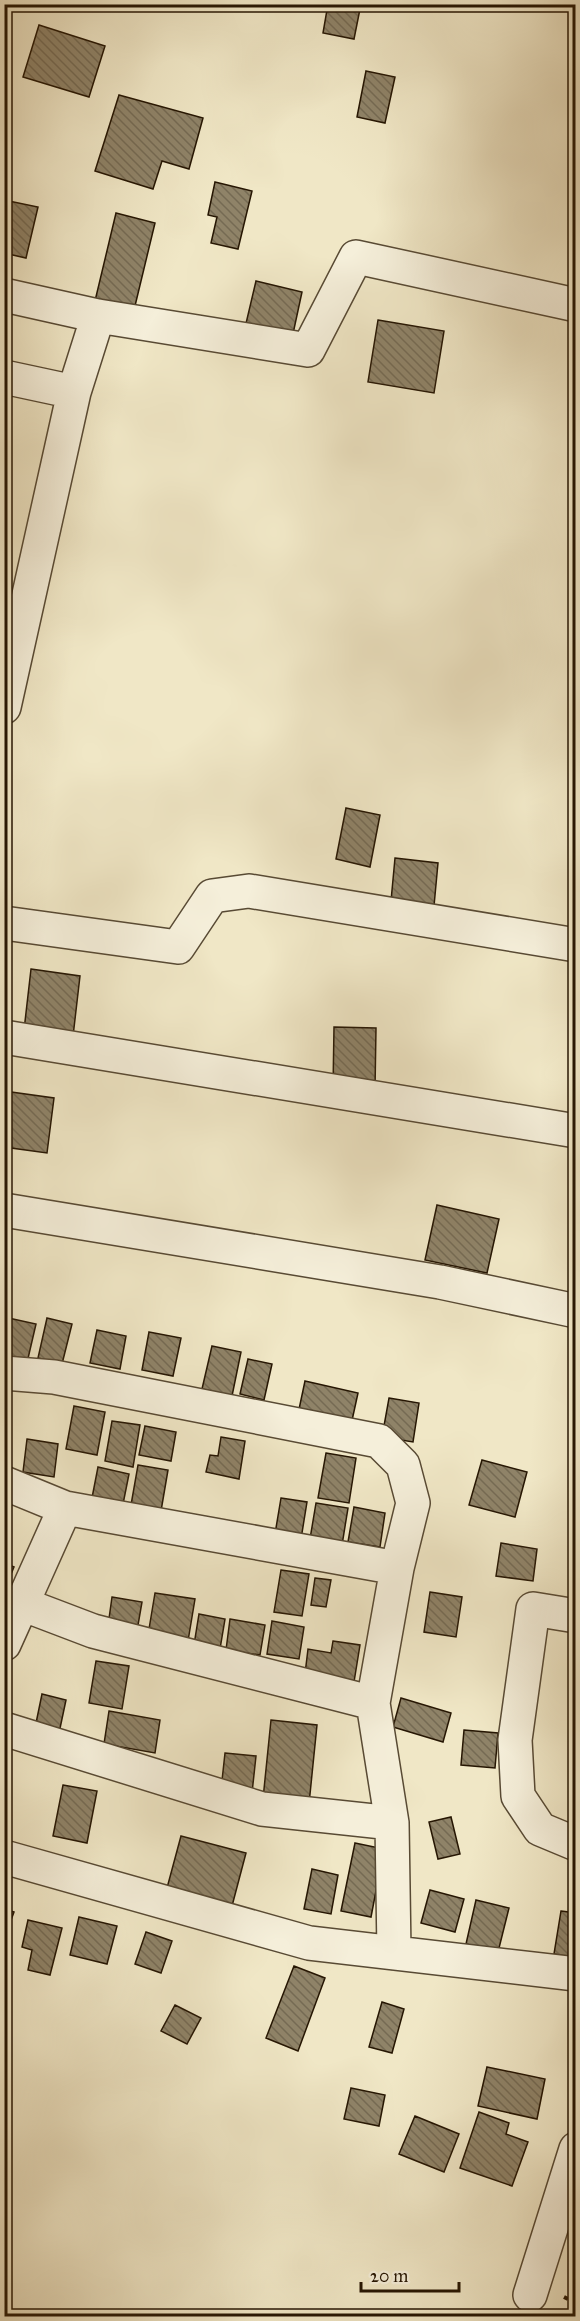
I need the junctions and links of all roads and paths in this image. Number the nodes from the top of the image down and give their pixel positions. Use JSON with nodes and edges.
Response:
{"nodes":[{"id":1,"x":4,"y":295,"type":"edge"},
{"id":2,"x":576,"y":305,"type":"edge"},
{"id":3,"x":98,"y":316,"type":"junction"},
{"id":4,"x":4,"y":377,"type":"edge"},
{"id":5,"x":74,"y":392,"type":"junction"},
{"id":6,"x":4,"y":707,"type":"edge"},
{"id":7,"x":4,"y":923,"type":"edge"},
{"id":8,"x":576,"y":945,"type":"edge"},
{"id":9,"x":4,"y":1037,"type":"edge"},
{"id":10,"x":576,"y":1131,"type":"edge"},
{"id":11,"x":4,"y":1210,"type":"edge"},
{"id":12,"x":576,"y":1311,"type":"edge"},
{"id":13,"x":4,"y":1373,"type":"edge"},
{"id":14,"x":4,"y":1484,"type":"edge"},
{"id":15,"x":65,"y":1508,"type":"junction"},
{"id":16,"x":397,"y":1568,"type":"junction"},
{"id":17,"x":22,"y":1604,"type":"junction"},
{"id":18,"x":576,"y":1616,"type":"edge"},
{"id":19,"x":4,"y":1644,"type":"edge"},
{"id":20,"x":373,"y":1703,"type":"junction"},
{"id":21,"x":4,"y":1729,"type":"edge"},
{"id":22,"x":392,"y":1824,"type":"junction"},
{"id":23,"x":576,"y":1845,"type":"edge"},
{"id":24,"x":4,"y":1857,"type":"edge"},
{"id":25,"x":394,"y":1953,"type":"junction"},
{"id":26,"x":576,"y":1974,"type":"edge"},
{"id":27,"x":576,"y":2150,"type":"edge"},
{"id":28,"x":530,"y":2295,"type":"dead end"}],
"edges":[{"from":1,"to":3,"type":"street"},
{"from":2,"to":3,"type":"street"},
{"from":3,"to":5,"type":"street"},
{"from":4,"to":5,"type":"street"},
{"from":5,"to":6,"type":"street"},
{"from":7,"to":8,"type":"street"},
{"from":9,"to":10,"type":"street"},
{"from":11,"to":12,"type":"street"},
{"from":13,"to":16,"type":"street"},
{"from":14,"to":15,"type":"street"},
{"from":15,"to":16,"type":"street"},
{"from":15,"to":17,"type":"street"},
{"from":16,"to":20,"type":"street"},
{"from":17,"to":19,"type":"street"},
{"from":17,"to":20,"type":"street"},
{"from":18,"to":23,"type":"street"},
{"from":20,"to":22,"type":"street"},
{"from":21,"to":22,"type":"street"},
{"from":22,"to":25,"type":"street"},
{"from":24,"to":25,"type":"street"},
{"from":25,"to":26,"type":"street"},
{"from":27,"to":28,"type":"street"}]}
